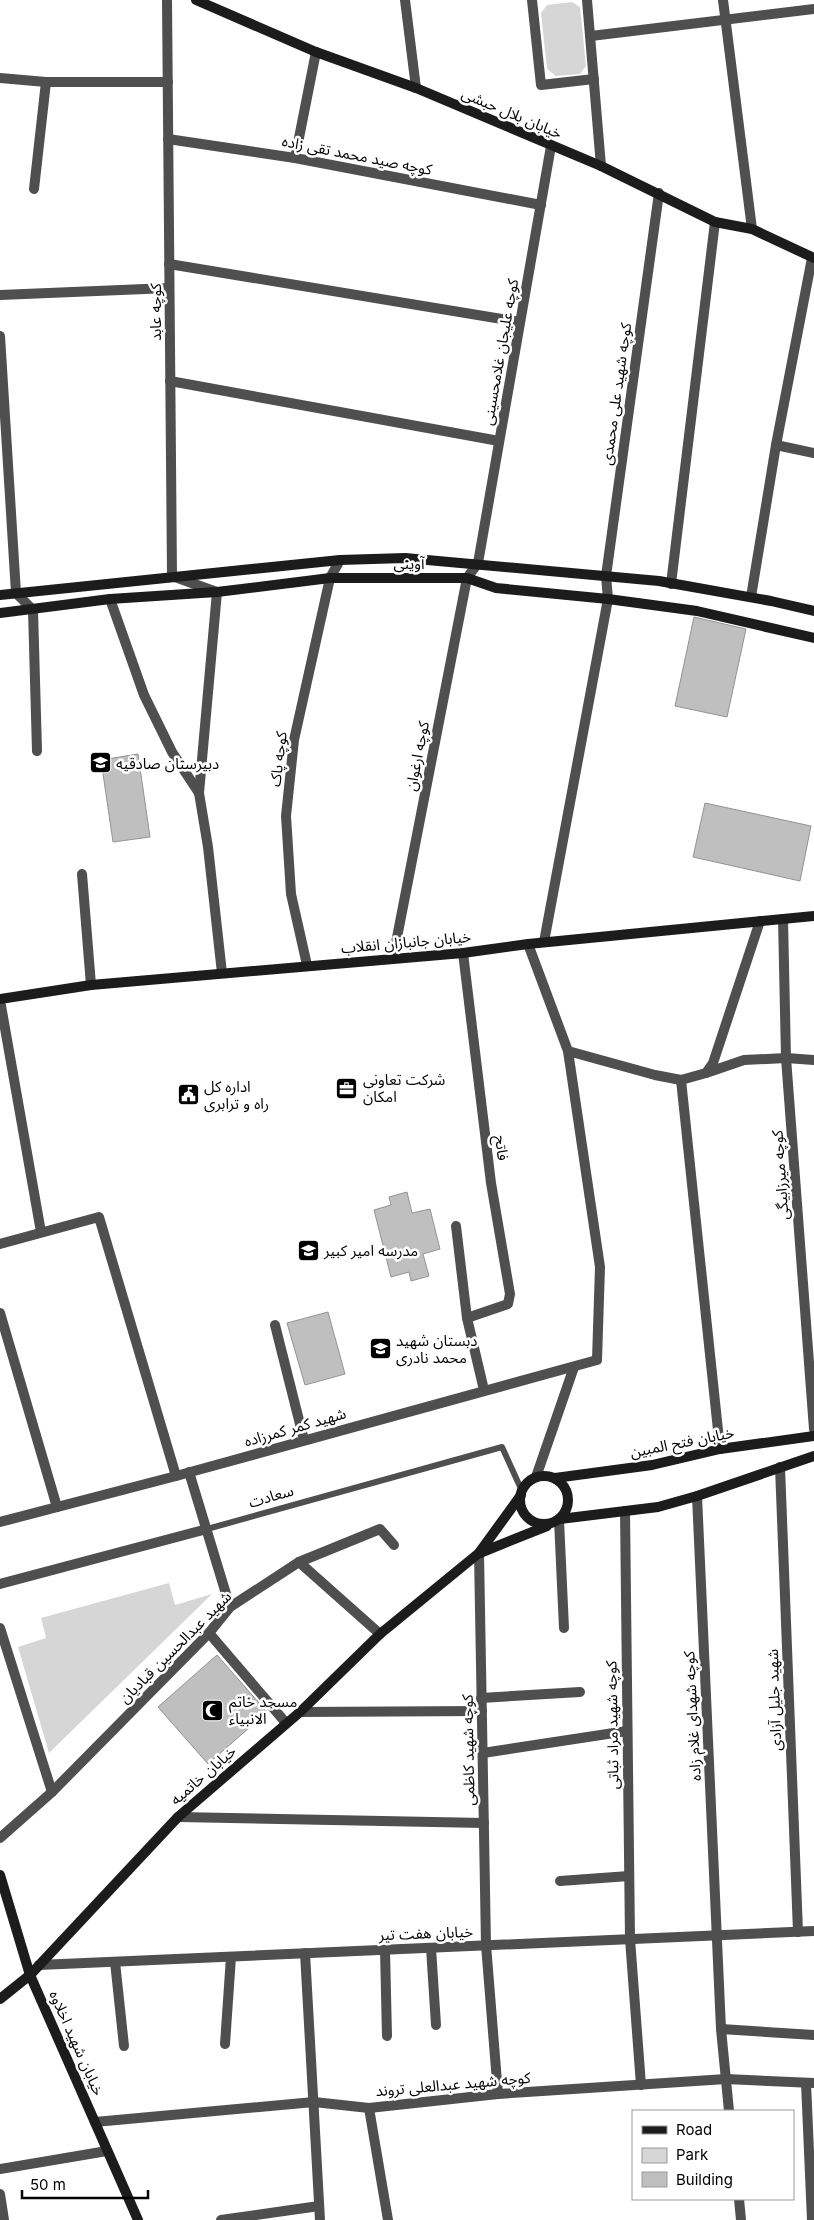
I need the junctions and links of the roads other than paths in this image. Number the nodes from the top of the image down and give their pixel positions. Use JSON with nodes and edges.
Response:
{"nodes":[{"id":1,"x":167,"y":0,"type":"edge"},
{"id":2,"x":196,"y":0,"type":"edge"},
{"id":3,"x":405,"y":0,"type":"edge"},
{"id":4,"x":532,"y":0,"type":"edge"},
{"id":5,"x":587,"y":0,"type":"edge"},
{"id":6,"x":723,"y":0,"type":"edge"},
{"id":7,"x":814,"y":9,"type":"edge"},
{"id":8,"x":726,"y":21,"type":"junction"},
{"id":9,"x":590,"y":36,"type":"junction"},
{"id":10,"x":316,"y":52,"type":"junction"},
{"id":11,"x":0,"y":78,"type":"edge"},
{"id":12,"x":594,"y":79,"type":"junction"},
{"id":13,"x":46,"y":82,"type":"junction"},
{"id":14,"x":168,"y":82,"type":"junction"},
{"id":15,"x":416,"y":88,"type":"junction"},
{"id":16,"x":168,"y":139,"type":"junction"},
{"id":17,"x":551,"y":146,"type":"junction"},
{"id":18,"x":295,"y":158,"type":"junction"},
{"id":19,"x":601,"y":166,"type":"junction"},
{"id":20,"x":34,"y":189,"type":"dead end"},
{"id":21,"x":658,"y":193,"type":"junction"},
{"id":22,"x":540,"y":205,"type":"junction"},
{"id":23,"x":715,"y":222,"type":"junction"},
{"id":24,"x":752,"y":229,"type":"junction"},
{"id":25,"x":813,"y":258,"type":"edge"},
{"id":26,"x":169,"y":264,"type":"junction"},
{"id":27,"x":170,"y":288,"type":"junction"},
{"id":28,"x":0,"y":295,"type":"edge"},
{"id":29,"x":520,"y":322,"type":"junction"},
{"id":30,"x":0,"y":336,"type":"edge"},
{"id":31,"x":170,"y":381,"type":"junction"},
{"id":32,"x":499,"y":441,"type":"junction"},
{"id":33,"x":776,"y":445,"type":"junction"},
{"id":34,"x":814,"y":453,"type":"edge"},
{"id":35,"x":340,"y":560,"type":"junction"},
{"id":36,"x":478,"y":564,"type":"junction"},
{"id":37,"x":172,"y":576,"type":"junction"},
{"id":38,"x":606,"y":576,"type":"junction"},
{"id":39,"x":330,"y":578,"type":"junction"},
{"id":40,"x":467,"y":578,"type":"junction"},
{"id":41,"x":671,"y":584,"type":"junction"},
{"id":42,"x":217,"y":592,"type":"junction"},
{"id":43,"x":16,"y":593,"type":"junction"},
{"id":44,"x":0,"y":595,"type":"edge"},
{"id":45,"x":751,"y":597,"type":"junction"},
{"id":46,"x":110,"y":599,"type":"junction"},
{"id":47,"x":608,"y":599,"type":"junction"},
{"id":48,"x":33,"y":610,"type":"junction"},
{"id":49,"x":814,"y":612,"type":"edge"},
{"id":50,"x":0,"y":613,"type":"edge"},
{"id":51,"x":814,"y":638,"type":"edge"},
{"id":52,"x":37,"y":751,"type":"dead end"},
{"id":53,"x":199,"y":793,"type":"junction"},
{"id":54,"x":82,"y":874,"type":"dead end"},
{"id":55,"x":814,"y":916,"type":"edge"},
{"id":56,"x":783,"y":919,"type":"junction"},
{"id":57,"x":760,"y":921,"type":"junction"},
{"id":58,"x":544,"y":942,"type":"junction"},
{"id":59,"x":528,"y":944,"type":"junction"},
{"id":60,"x":463,"y":953,"type":"junction"},
{"id":61,"x":393,"y":958,"type":"junction"},
{"id":62,"x":307,"y":965,"type":"junction"},
{"id":63,"x":222,"y":973,"type":"junction"},
{"id":64,"x":90,"y":985,"type":"junction"},
{"id":65,"x":0,"y":999,"type":"edge"},
{"id":66,"x":568,"y":1051,"type":"junction"},
{"id":67,"x":786,"y":1058,"type":"junction"},
{"id":68,"x":814,"y":1060,"type":"edge"},
{"id":69,"x":706,"y":1073,"type":"junction"},
{"id":70,"x":681,"y":1080,"type":"junction"},
{"id":71,"x":456,"y":1226,"type":"dead end"},
{"id":72,"x":41,"y":1232,"type":"junction"},
{"id":73,"x":0,"y":1244,"type":"edge"},
{"id":74,"x":0,"y":1313,"type":"edge"},
{"id":75,"x":467,"y":1318,"type":"junction"},
{"id":76,"x":275,"y":1325,"type":"dead end"},
{"id":77,"x":574,"y":1366,"type":"junction"},
{"id":78,"x":484,"y":1390,"type":"junction"},
{"id":79,"x":814,"y":1429,"type":"edge"},
{"id":80,"x":814,"y":1436,"type":"edge"},
{"id":81,"x":304,"y":1440,"type":"junction"},
{"id":82,"x":720,"y":1450,"type":"junction"},
{"id":83,"x":814,"y":1456,"type":"edge"},
{"id":84,"x":780,"y":1468,"type":"junction"},
{"id":85,"x":189,"y":1472,"type":"junction"},
{"id":86,"x":176,"y":1476,"type":"junction"},
{"id":87,"x":536,"y":1477,"type":"junction"},
{"id":88,"x":555,"y":1478,"type":"junction"},
{"id":89,"x":521,"y":1493,"type":"junction"},
{"id":90,"x":697,"y":1496,"type":"junction"},
{"id":91,"x":57,"y":1507,"type":"junction"},
{"id":92,"x":625,"y":1511,"type":"junction"},
{"id":93,"x":557,"y":1521,"type":"junction"},
{"id":94,"x":0,"y":1522,"type":"edge"},
{"id":95,"x":206,"y":1529,"type":"junction"},
{"id":96,"x":394,"y":1546,"type":"dead end"},
{"id":97,"x":479,"y":1553,"type":"junction"},
{"id":98,"x":299,"y":1562,"type":"junction"},
{"id":99,"x":0,"y":1584,"type":"edge"},
{"id":100,"x":230,"y":1607,"type":"junction"},
{"id":101,"x":0,"y":1628,"type":"edge"},
{"id":102,"x":564,"y":1628,"type":"dead end"},
{"id":103,"x":209,"y":1633,"type":"junction"},
{"id":104,"x":380,"y":1634,"type":"junction"},
{"id":105,"x":4,"y":1655,"type":"edge"},
{"id":106,"x":580,"y":1692,"type":"dead end"},
{"id":107,"x":482,"y":1698,"type":"junction"},
{"id":108,"x":482,"y":1711,"type":"junction"},
{"id":109,"x":300,"y":1712,"type":"junction"},
{"id":110,"x":286,"y":1723,"type":"junction"},
{"id":111,"x":627,"y":1731,"type":"junction"},
{"id":112,"x":483,"y":1754,"type":"junction"},
{"id":113,"x":52,"y":1792,"type":"junction"},
{"id":114,"x":178,"y":1816,"type":"junction"},
{"id":115,"x":484,"y":1823,"type":"junction"},
{"id":116,"x":0,"y":1838,"type":"edge"},
{"id":117,"x":0,"y":1874,"type":"edge"},
{"id":118,"x":629,"y":1876,"type":"junction"},
{"id":119,"x":560,"y":1881,"type":"dead end"},
{"id":120,"x":814,"y":1931,"type":"edge"},
{"id":121,"x":798,"y":1932,"type":"junction"},
{"id":122,"x":718,"y":1935,"type":"junction"},
{"id":123,"x":630,"y":1939,"type":"junction"},
{"id":124,"x":486,"y":1945,"type":"junction"},
{"id":125,"x":431,"y":1948,"type":"junction"},
{"id":126,"x":385,"y":1950,"type":"junction"},
{"id":127,"x":304,"y":1953,"type":"junction"},
{"id":128,"x":231,"y":1956,"type":"junction"},
{"id":129,"x":115,"y":1962,"type":"junction"},
{"id":130,"x":39,"y":1965,"type":"junction"},
{"id":131,"x":30,"y":1975,"type":"junction"},
{"id":132,"x":0,"y":1999,"type":"edge"},
{"id":133,"x":436,"y":2025,"type":"dead end"},
{"id":134,"x":721,"y":2029,"type":"junction"},
{"id":135,"x":814,"y":2035,"type":"edge"},
{"id":136,"x":387,"y":2036,"type":"dead end"},
{"id":137,"x":225,"y":2044,"type":"dead end"},
{"id":138,"x":124,"y":2046,"type":"dead end"},
{"id":139,"x":726,"y":2079,"type":"junction"},
{"id":140,"x":810,"y":2083,"type":"edge"},
{"id":141,"x":641,"y":2085,"type":"junction"},
{"id":142,"x":498,"y":2094,"type":"junction"},
{"id":143,"x":314,"y":2102,"type":"junction"},
{"id":144,"x":369,"y":2108,"type":"junction"},
{"id":145,"x":729,"y":2110,"type":"edge"},
{"id":146,"x":95,"y":2122,"type":"junction"},
{"id":147,"x":107,"y":2151,"type":"junction"},
{"id":148,"x":0,"y":2169,"type":"edge"},
{"id":149,"x":0,"y":2194,"type":"edge"},
{"id":150,"x":739,"y":2200,"type":"edge"},
{"id":151,"x":319,"y":2206,"type":"junction"},
{"id":152,"x":262,"y":2217,"type":"edge"},
{"id":153,"x":4,"y":2220,"type":"edge"},
{"id":154,"x":138,"y":2220,"type":"edge"},
{"id":155,"x":221,"y":2220,"type":"edge"},
{"id":156,"x":320,"y":2220,"type":"edge"},
{"id":157,"x":388,"y":2220,"type":"edge"},
{"id":158,"x":741,"y":2220,"type":"edge"},
{"id":159,"x":812,"y":2220,"type":"edge"}],
"edges":[{"from":1,"to":14,"type":"street","name":"کوچه عابد"},
{"from":2,"to":10,"type":"street","name":"خیابان بلال حبشی"},
{"from":3,"to":15,"type":"street"},
{"from":4,"to":12,"type":"street"},
{"from":5,"to":9,"type":"street"},
{"from":6,"to":8,"type":"street"},
{"from":7,"to":8,"type":"street"},
{"from":8,"to":9,"type":"street"},
{"from":8,"to":24,"type":"street"},
{"from":9,"to":12,"type":"street"},
{"from":10,"to":15,"type":"street","name":"خیابان بلال حبشی"},
{"from":10,"to":18,"type":"street"},
{"from":11,"to":13,"type":"street"},
{"from":12,"to":19,"type":"street"},
{"from":13,"to":14,"type":"street"},
{"from":13,"to":20,"type":"street"},
{"from":14,"to":16,"type":"street","name":"کوچه عابد"},
{"from":15,"to":17,"type":"street","name":"خیابان بلال حبشی"},
{"from":16,"to":18,"type":"street","name":"کوچه صید محمد تقی زاده"},
{"from":16,"to":26,"type":"street","name":"کوچه عابد"},
{"from":17,"to":19,"type":"street","name":"خیابان بلال حبشی"},
{"from":17,"to":22,"type":"street","name":"کوچه علیجان غلامحسینی"},
{"from":18,"to":22,"type":"street","name":"کوچه صید محمد تقی زاده"},
{"from":19,"to":21,"type":"street","name":"خیابان بلال حبشی"},
{"from":21,"to":23,"type":"street","name":"خیابان بلال حبشی"},
{"from":21,"to":38,"type":"street","name":"کوچه شهید علی محمدی"},
{"from":22,"to":29,"type":"street","name":"کوچه علیجان غلامحسینی"},
{"from":23,"to":24,"type":"street","name":"خیابان بلال حبشی"},
{"from":23,"to":41,"type":"street"},
{"from":24,"to":25,"type":"street","name":"خیابان بلال حبشی"},
{"from":25,"to":33,"type":"street"},
{"from":26,"to":27,"type":"street","name":"کوچه عابد"},
{"from":26,"to":29,"type":"street"},
{"from":27,"to":28,"type":"street"},
{"from":27,"to":31,"type":"street","name":"کوچه عابد"},
{"from":29,"to":32,"type":"street","name":"کوچه علیجان غلامحسینی"},
{"from":30,"to":43,"type":"street"},
{"from":31,"to":32,"type":"street"},
{"from":31,"to":37,"type":"street","name":"کوچه عابد"},
{"from":32,"to":36,"type":"street","name":"کوچه علیجان غلامحسینی"},
{"from":33,"to":34,"type":"street"},
{"from":33,"to":45,"type":"street"},
{"from":35,"to":36,"type":"street","name":"آوینی"},
{"from":35,"to":37,"type":"street","name":"آوینی"},
{"from":35,"to":39,"type":"street","name":"کوچه پاک"},
{"from":36,"to":38,"type":"street","name":"آوینی"},
{"from":36,"to":40,"type":"street","name":"کوچه ارغوان"},
{"from":37,"to":42,"type":"street"},
{"from":37,"to":43,"type":"street","name":"آوینی"},
{"from":38,"to":41,"type":"street","name":"آوینی"},
{"from":38,"to":47,"type":"street","name":"کوچه شهید علی محمدی"},
{"from":39,"to":40,"type":"street","name":"آوینی"},
{"from":39,"to":42,"type":"street","name":"آوینی"},
{"from":39,"to":62,"type":"street","name":"کوچه پاک"},
{"from":40,"to":47,"type":"street","name":"آوینی"},
{"from":40,"to":61,"type":"street","name":"کوچه ارغوان"},
{"from":41,"to":45,"type":"street","name":"آوینی"},
{"from":42,"to":46,"type":"street","name":"آوینی"},
{"from":42,"to":53,"type":"street"},
{"from":43,"to":44,"type":"street","name":"آوینی"},
{"from":43,"to":48,"type":"street"},
{"from":45,"to":49,"type":"street","name":"آوینی"},
{"from":46,"to":48,"type":"street","name":"آوینی"},
{"from":46,"to":53,"type":"street"},
{"from":47,"to":51,"type":"street","name":"آوینی"},
{"from":47,"to":58,"type":"street","name":"کوچه شهید علی محمدی"},
{"from":48,"to":50,"type":"street","name":"آوینی"},
{"from":48,"to":52,"type":"street"},
{"from":53,"to":63,"type":"street"},
{"from":54,"to":64,"type":"street"},
{"from":55,"to":56,"type":"street","name":"خیابان جانبازان انقلاب"},
{"from":56,"to":57,"type":"street","name":"خیابان جانبازان انقلاب"},
{"from":56,"to":67,"type":"street","name":"کوچه میرزابیگی"},
{"from":57,"to":58,"type":"street","name":"خیابان جانبازان انقلاب"},
{"from":57,"to":69,"type":"street"},
{"from":58,"to":59,"type":"street","name":"خیابان جانبازان انقلاب"},
{"from":59,"to":60,"type":"street","name":"خیابان جانبازان انقلاب"},
{"from":59,"to":66,"type":"street"},
{"from":60,"to":61,"type":"street","name":"خیابان جانبازان انقلاب"},
{"from":60,"to":75,"type":"street","name":"فاتح"},
{"from":61,"to":62,"type":"street","name":"خیابان جانبازان انقلاب"},
{"from":62,"to":63,"type":"street","name":"خیابان جانبازان انقلاب"},
{"from":63,"to":64,"type":"street","name":"خیابان جانبازان انقلاب"},
{"from":64,"to":65,"type":"street","name":"خیابان جانبازان انقلاب"},
{"from":65,"to":72,"type":"street"},
{"from":66,"to":70,"type":"street"},
{"from":66,"to":77,"type":"street","name":"شهید کمر کمرزاده"},
{"from":67,"to":68,"type":"street"},
{"from":67,"to":69,"type":"street"},
{"from":67,"to":79,"type":"street","name":"کوچه میرزابیگی"},
{"from":69,"to":70,"type":"street"},
{"from":70,"to":82,"type":"street"},
{"from":71,"to":75,"type":"street"},
{"from":72,"to":73,"type":"street"},
{"from":72,"to":86,"type":"street"},
{"from":74,"to":91,"type":"street"},
{"from":75,"to":78,"type":"street"},
{"from":76,"to":81,"type":"street"},
{"from":77,"to":78,"type":"street","name":"شهید کمر کمرزاده"},
{"from":77,"to":87,"type":"street"},
{"from":78,"to":81,"type":"street","name":"شهید کمر کمرزاده"},
{"from":80,"to":82,"type":"street","name":"خیابان فتح المبین"},
{"from":81,"to":85,"type":"street","name":"شهید کمر کمرزاده"},
{"from":82,"to":88,"type":"street","name":"خیابان فتح المبین"},
{"from":83,"to":84,"type":"street"},
{"from":84,"to":90,"type":"street"},
{"from":84,"to":121,"type":"street","name":"شهید جلیل آزادی"},
{"from":85,"to":86,"type":"street","name":"شهید کمر کمرزاده"},
{"from":85,"to":95,"type":"street"},
{"from":86,"to":91,"type":"street","name":"شهید کمر کمرزاده"},
{"from":87,"to":88,"type":"street"},
{"from":87,"to":89,"type":"street"},
{"from":88,"to":93,"type":"street"},
{"from":89,"to":93,"type":"street"},
{"from":89,"to":95,"type":"lane","name":"سعادت"},
{"from":89,"to":97,"type":"street","name":"خیابان خاتمیه"},
{"from":90,"to":92,"type":"street"},
{"from":90,"to":122,"type":"street","name":"کوچه شهدای غلام زاده"},
{"from":91,"to":94,"type":"street","name":"شهید کمر کمرزاده"},
{"from":92,"to":93,"type":"street"},
{"from":92,"to":111,"type":"street","name":"کوچه شهید مراد ثباتی"},
{"from":93,"to":97,"type":"street","name":"خیابان خاتمیه"},
{"from":93,"to":102,"type":"street"},
{"from":95,"to":99,"type":"street","name":"سعادت"},
{"from":95,"to":100,"type":"street"},
{"from":96,"to":98,"type":"street","name":"شهید عبدالحسین قبادیان"},
{"from":97,"to":104,"type":"street","name":"خیابان خاتمیه"},
{"from":97,"to":107,"type":"street","name":"کوچه شهید کاظمی"},
{"from":98,"to":100,"type":"street","name":"شهید عبدالحسین قبادیان"},
{"from":98,"to":104,"type":"street"},
{"from":100,"to":103,"type":"street","name":"شهید عبدالحسین قبادیان"},
{"from":101,"to":105,"type":"street"},
{"from":103,"to":110,"type":"street"},
{"from":103,"to":113,"type":"street","name":"شهید عبدالحسین قبادیان"},
{"from":104,"to":109,"type":"street","name":"خیابان خاتمیه"},
{"from":105,"to":113,"type":"street"},
{"from":106,"to":107,"type":"street"},
{"from":107,"to":108,"type":"street","name":"کوچه شهید کاظمی"},
{"from":108,"to":109,"type":"street"},
{"from":108,"to":112,"type":"street","name":"کوچه شهید کاظمی"},
{"from":109,"to":110,"type":"street","name":"خیابان خاتمیه"},
{"from":110,"to":114,"type":"street","name":"خیابان خاتمیه"},
{"from":111,"to":112,"type":"street"},
{"from":111,"to":118,"type":"street","name":"کوچه شهید مراد ثباتی"},
{"from":112,"to":115,"type":"street","name":"کوچه شهید کاظمی"},
{"from":113,"to":116,"type":"street","name":"شهید عبدالحسین قبادیان"},
{"from":114,"to":115,"type":"street"},
{"from":114,"to":130,"type":"street","name":"خیابان خاتمیه"},
{"from":115,"to":124,"type":"street","name":"کوچه شهید کاظمی"},
{"from":117,"to":131,"type":"street","name":"خیابان شهید اخلاوه"},
{"from":118,"to":119,"type":"street"},
{"from":118,"to":123,"type":"street","name":"کوچه شهید مراد ثباتی"},
{"from":120,"to":121,"type":"street","name":"خیابان هفت تیر"},
{"from":121,"to":122,"type":"street","name":"خیابان هفت تیر"},
{"from":122,"to":123,"type":"street","name":"خیابان هفت تیر"},
{"from":122,"to":134,"type":"street","name":"کوچه شهدای غلام زاده"},
{"from":123,"to":124,"type":"street","name":"خیابان هفت تیر"},
{"from":123,"to":141,"type":"street","name":"کوچه شهید مراد ثباتی"},
{"from":124,"to":125,"type":"street","name":"خیابان هفت تیر"},
{"from":124,"to":142,"type":"street","name":"کوچه شهید کاظمی"},
{"from":125,"to":126,"type":"street","name":"خیابان هفت تیر"},
{"from":125,"to":133,"type":"street"},
{"from":126,"to":127,"type":"street","name":"خیابان هفت تیر"},
{"from":126,"to":136,"type":"street"},
{"from":127,"to":128,"type":"street","name":"خیابان هفت تیر"},
{"from":127,"to":143,"type":"street"},
{"from":128,"to":129,"type":"street","name":"خیابان هفت تیر"},
{"from":128,"to":137,"type":"street"},
{"from":129,"to":130,"type":"street","name":"خیابان هفت تیر"},
{"from":129,"to":138,"type":"street"},
{"from":130,"to":131,"type":"street","name":"خیابان خاتمیه"},
{"from":131,"to":132,"type":"street"},
{"from":131,"to":146,"type":"street","name":"خیابان شهید اخلاوه"},
{"from":134,"to":135,"type":"street"},
{"from":134,"to":139,"type":"street","name":"کوچه شهدای غلام زاده"},
{"from":139,"to":140,"type":"street","name":"کوچه شهید عبدالعلی تروند"},
{"from":139,"to":141,"type":"street","name":"کوچه شهید عبدالعلی تروند"},
{"from":139,"to":145,"type":"street","name":"کوچه شهدای غلام زاده"},
{"from":140,"to":159,"type":"street"},
{"from":141,"to":142,"type":"street","name":"کوچه شهید عبدالعلی تروند"},
{"from":142,"to":144,"type":"street","name":"کوچه شهید عبدالعلی تروند"},
{"from":143,"to":144,"type":"street","name":"کوچه شهید عبدالعلی تروند"},
{"from":143,"to":146,"type":"street","name":"کوچه شهید عبدالعلی تروند"},
{"from":143,"to":151,"type":"street"},
{"from":144,"to":157,"type":"street"},
{"from":146,"to":147,"type":"street","name":"خیابان شهید اخلاوه"},
{"from":147,"to":148,"type":"street"},
{"from":147,"to":154,"type":"street","name":"خیابان شهید اخلاوه"},
{"from":149,"to":153,"type":"street"},
{"from":150,"to":158,"type":"street"},
{"from":151,"to":152,"type":"street"},
{"from":151,"to":156,"type":"street"},
{"from":152,"to":155,"type":"street"}]}
